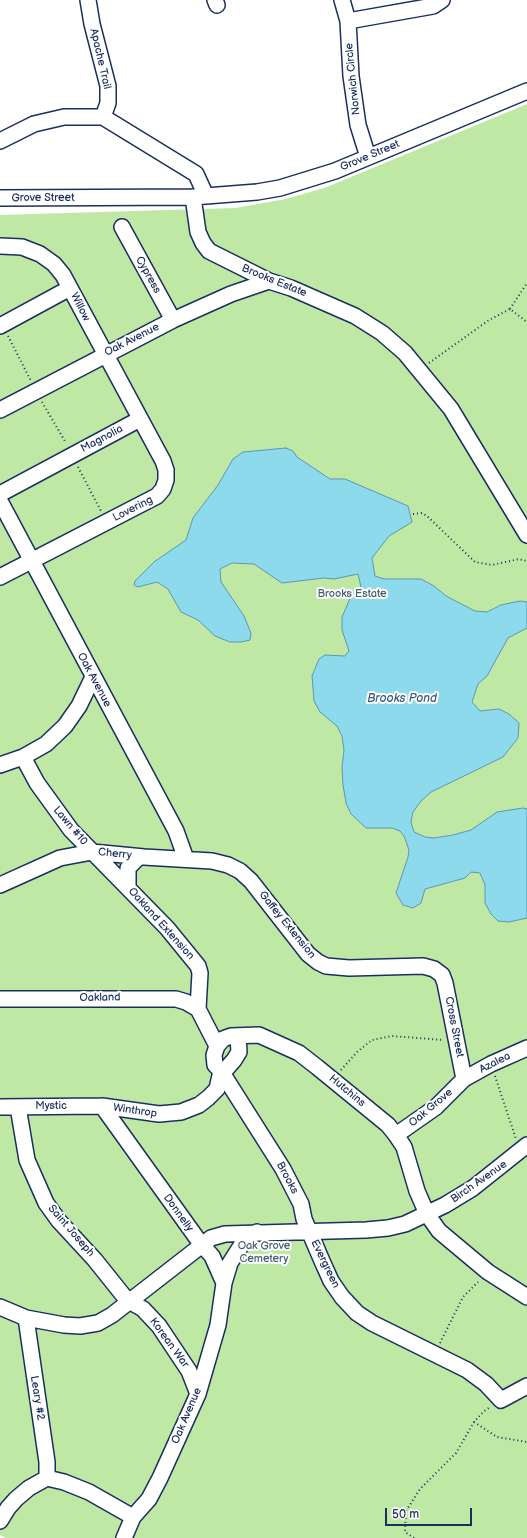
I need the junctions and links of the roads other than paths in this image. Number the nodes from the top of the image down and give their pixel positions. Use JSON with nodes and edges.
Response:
{"nodes":[{"id":1,"x":88,"y":0,"type":"edge"},
{"id":2,"x":342,"y":0,"type":"edge"},
{"id":3,"x":442,"y":0,"type":"edge"},
{"id":4,"x":348,"y":21,"type":"junction"},
{"id":5,"x":527,"y":91,"type":"edge"},
{"id":6,"x":103,"y":117,"type":"junction"},
{"id":7,"x":1,"y":137,"type":"edge"},
{"id":8,"x":368,"y":157,"type":"junction"},
{"id":9,"x":200,"y":196,"type":"junction"},
{"id":10,"x":0,"y":198,"type":"edge"},
{"id":11,"x":125,"y":228,"type":"dead end"},
{"id":12,"x":0,"y":246,"type":"edge"},
{"id":13,"x":269,"y":282,"type":"junction"},
{"id":14,"x":70,"y":288,"type":"junction"},
{"id":15,"x":173,"y":320,"type":"junction"},
{"id":16,"x":1,"y":325,"type":"edge"},
{"id":17,"x":104,"y":354,"type":"junction"},
{"id":18,"x":0,"y":410,"type":"edge"},
{"id":19,"x":140,"y":419,"type":"junction"},
{"id":20,"x":0,"y":494,"type":"edge"},
{"id":21,"x":0,"y":501,"type":"edge"},
{"id":22,"x":527,"y":535,"type":"edge"},
{"id":23,"x":32,"y":562,"type":"junction"},
{"id":24,"x":0,"y":578,"type":"edge"},
{"id":25,"x":93,"y":678,"type":"junction"},
{"id":26,"x":23,"y":757,"type":"junction"},
{"id":27,"x":0,"y":765,"type":"edge"},
{"id":28,"x":92,"y":852,"type":"junction"},
{"id":29,"x":139,"y":857,"type":"junction"},
{"id":30,"x":186,"y":859,"type":"junction"},
{"id":31,"x":0,"y":885,"type":"edge"},
{"id":32,"x":128,"y":888,"type":"junction"},
{"id":33,"x":442,"y":975,"type":"joint"},
{"id":34,"x":0,"y":999,"type":"edge"},
{"id":35,"x":198,"y":1009,"type":"junction"},
{"id":36,"x":238,"y":1036,"type":"junction"},
{"id":37,"x":217,"y":1046,"type":"junction"},
{"id":38,"x":527,"y":1048,"type":"edge"},
{"id":39,"x":221,"y":1071,"type":"junction"},
{"id":40,"x":464,"y":1079,"type":"junction"},
{"id":41,"x":102,"y":1106,"type":"junction"},
{"id":42,"x":0,"y":1107,"type":"edge"},
{"id":43,"x":18,"y":1107,"type":"junction"},
{"id":44,"x":396,"y":1135,"type":"junction"},
{"id":45,"x":524,"y":1148,"type":"edge"},
{"id":46,"x":427,"y":1214,"type":"junction"},
{"id":47,"x":257,"y":1232,"type":"junction"},
{"id":48,"x":309,"y":1232,"type":"junction"},
{"id":49,"x":201,"y":1244,"type":"junction"},
{"id":50,"x":224,"y":1283,"type":"junction"},
{"id":51,"x":527,"y":1297,"type":"edge"},
{"id":52,"x":129,"y":1301,"type":"junction"},
{"id":53,"x":0,"y":1307,"type":"edge"},
{"id":54,"x":26,"y":1318,"type":"junction"},
{"id":55,"x":527,"y":1386,"type":"edge"},
{"id":56,"x":198,"y":1394,"type":"junction"},
{"id":57,"x":47,"y":1478,"type":"junction"},
{"id":58,"x":133,"y":1517,"type":"junction"},
{"id":59,"x":0,"y":1521,"type":"edge"},
{"id":60,"x":124,"y":1538,"type":"edge"}],
"edges":[{"from":1,"to":6,"type":"street","name":"Apache Trail"},
{"from":2,"to":4,"type":"street","name":"Norwich Circle"},
{"from":3,"to":4,"type":"street"},
{"from":4,"to":8,"type":"street","name":"Norwich Circle"},
{"from":5,"to":8,"type":"street","name":"Grove Street"},
{"from":6,"to":7,"type":"street"},
{"from":6,"to":9,"type":"street"},
{"from":8,"to":9,"type":"street","name":"Grove Street"},
{"from":9,"to":10,"type":"street","name":"Grove Street"},
{"from":9,"to":13,"type":"street","name":"Brooks Estate"},
{"from":11,"to":15,"type":"street","name":"Cypress"},
{"from":12,"to":14,"type":"street"},
{"from":13,"to":15,"type":"street","name":"Oak Avenue"},
{"from":13,"to":22,"type":"street","name":"Brooks Estate"},
{"from":14,"to":16,"type":"street","name":"Willow"},
{"from":14,"to":17,"type":"street","name":"Willow"},
{"from":15,"to":17,"type":"street","name":"Oak Avenue"},
{"from":17,"to":18,"type":"street","name":"Oak Avenue"},
{"from":17,"to":19,"type":"street"},
{"from":19,"to":20,"type":"street","name":"Magnolia"},
{"from":19,"to":23,"type":"street","name":"Lovering"},
{"from":21,"to":23,"type":"street","name":"Oak Avenue"},
{"from":23,"to":24,"type":"street","name":"Lovering"},
{"from":23,"to":25,"type":"street","name":"Oak Avenue"},
{"from":25,"to":26,"type":"street"},
{"from":25,"to":30,"type":"street","name":"Oak Avenue"},
{"from":26,"to":27,"type":"street"},
{"from":26,"to":28,"type":"street","name":"Lawn #10"},
{"from":28,"to":29,"type":"street","name":"Cherry"},
{"from":28,"to":31,"type":"street","name":"Lawn #10"},
{"from":28,"to":32,"type":"street","name":"Oakland Extension"},
{"from":29,"to":30,"type":"street","name":"Cherry"},
{"from":29,"to":32,"type":"street","name":"Cherry"},
{"from":30,"to":33,"type":"street","name":"Gaffey Extension"},
{"from":32,"to":35,"type":"street","name":"Oakland Extension"},
{"from":33,"to":40,"type":"street","name":"Cross Street"},
{"from":34,"to":35,"type":"street","name":"Oakland"},
{"from":35,"to":37,"type":"street"},
{"from":36,"to":37,"type":"street","name":"Hutchins"},
{"from":36,"to":39,"type":"street"},
{"from":36,"to":44,"type":"street","name":"Hutchins"},
{"from":37,"to":39,"type":"street"},
{"from":38,"to":40,"type":"street","name":"Azalea"},
{"from":39,"to":41,"type":"street","name":"Winthrop"},
{"from":39,"to":48,"type":"street","name":"Brooks"},
{"from":40,"to":44,"type":"street","name":"Oak Grove"},
{"from":41,"to":43,"type":"street","name":"Mystic"},
{"from":41,"to":49,"type":"street","name":"Donnelly"},
{"from":42,"to":43,"type":"street","name":"Mystic"},
{"from":43,"to":52,"type":"street","name":"Saint Joseph"},
{"from":44,"to":46,"type":"street","name":"Hutchins"},
{"from":45,"to":46,"type":"street","name":"Birch Avenue"},
{"from":46,"to":48,"type":"street","name":"Evergreen"},
{"from":46,"to":51,"type":"street","name":"Hutchins"},
{"from":47,"to":48,"type":"street"},
{"from":47,"to":49,"type":"street"},
{"from":47,"to":50,"type":"street","name":"Oak Avenue"},
{"from":48,"to":55,"type":"street","name":"Evergreen"},
{"from":49,"to":50,"type":"street"},
{"from":49,"to":52,"type":"street"},
{"from":50,"to":56,"type":"street","name":"Oak Avenue"},
{"from":52,"to":54,"type":"street"},
{"from":52,"to":56,"type":"street","name":"Korean War"},
{"from":53,"to":54,"type":"street"},
{"from":54,"to":57,"type":"street","name":"Leary #2"},
{"from":56,"to":58,"type":"street","name":"Oak Avenue"},
{"from":57,"to":58,"type":"street"},
{"from":57,"to":59,"type":"street"},
{"from":58,"to":60,"type":"street","name":"Oak Avenue"}]}
